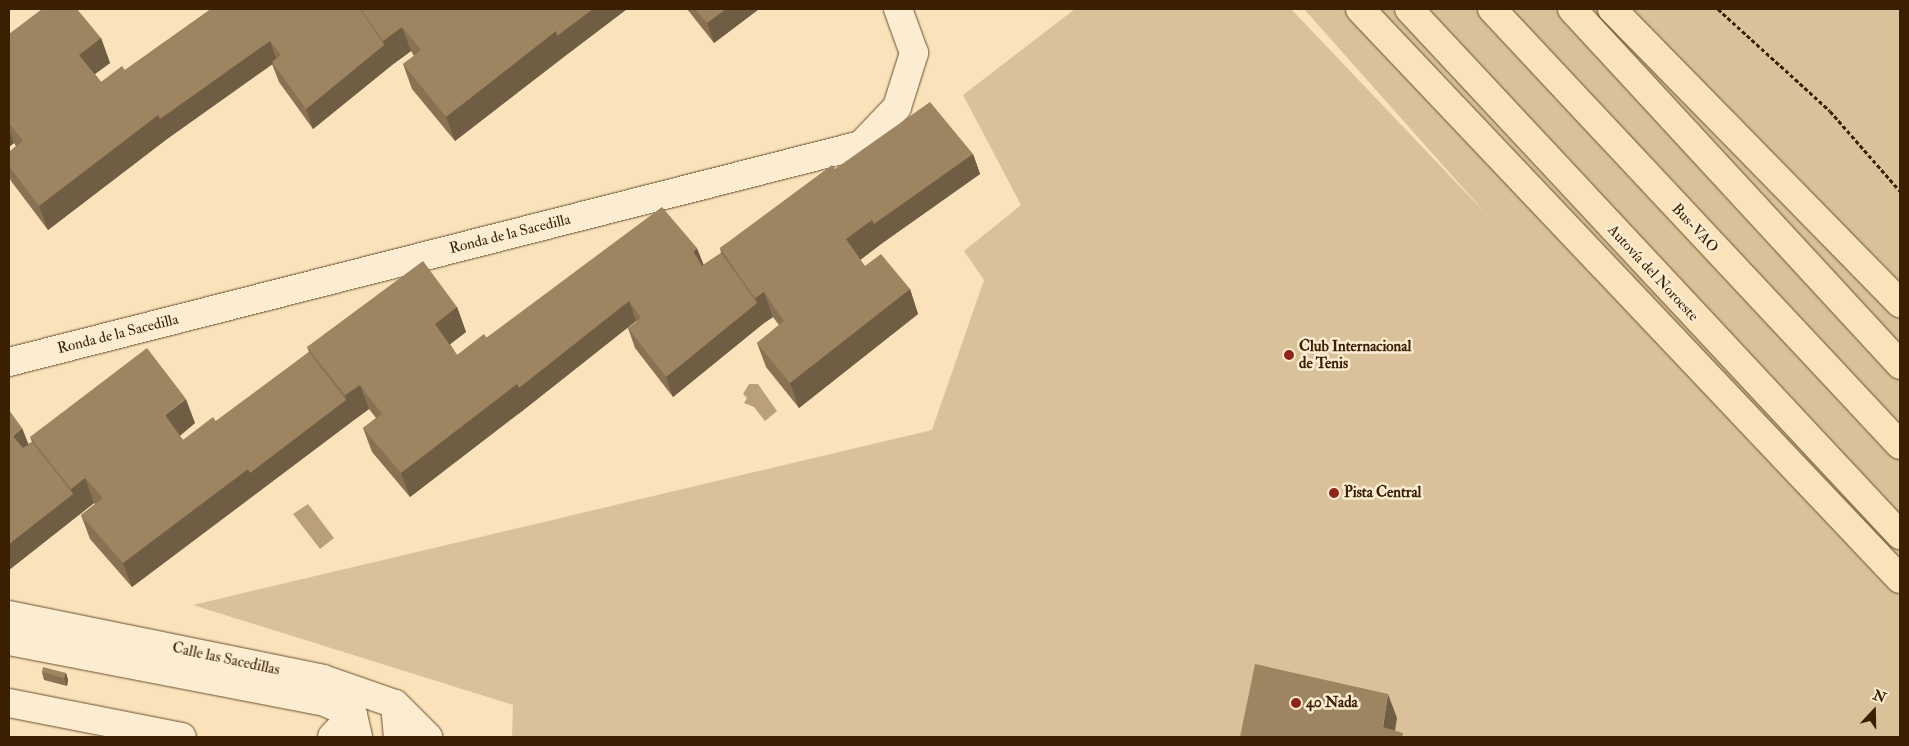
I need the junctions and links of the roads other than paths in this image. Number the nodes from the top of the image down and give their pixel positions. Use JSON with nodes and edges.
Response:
{"nodes":[{"id":1,"x":898,"y":9,"type":"edge"},
{"id":2,"x":1360,"y":9,"type":"edge"},
{"id":3,"x":1409,"y":9,"type":"edge"},
{"id":4,"x":1492,"y":9,"type":"edge"},
{"id":5,"x":1572,"y":9,"type":"edge"},
{"id":6,"x":1612,"y":9,"type":"edge"},
{"id":7,"x":1900,"y":303,"type":"edge"},
{"id":8,"x":9,"y":362,"type":"edge"},
{"id":9,"x":1900,"y":365,"type":"edge"},
{"id":10,"x":1900,"y":445,"type":"edge"},
{"id":11,"x":1900,"y":535,"type":"edge"},
{"id":12,"x":1900,"y":579,"type":"edge"},
{"id":13,"x":9,"y":615,"type":"edge"},
{"id":14,"x":9,"y":642,"type":"edge"},
{"id":15,"x":9,"y":703,"type":"edge"},
{"id":16,"x":394,"y":704,"type":"junction"},
{"id":17,"x":356,"y":726,"type":"edge"},
{"id":18,"x":182,"y":737,"type":"edge"},
{"id":19,"x":332,"y":737,"type":"edge"},
{"id":20,"x":398,"y":737,"type":"edge"},
{"id":21,"x":428,"y":737,"type":"edge"}],
"edges":[{"from":1,"to":8,"type":"street","name":"Ronda de la Sacedilla"},
{"from":2,"to":12,"type":"highway"},
{"from":3,"to":11,"type":"highway","name":"Autovía del Noroeste"},
{"from":4,"to":10,"type":"highway","name":"Bus-VAO"},
{"from":5,"to":9,"type":"highway"},
{"from":6,"to":7,"type":"highway"},
{"from":13,"to":16,"type":"street","name":"Calle las Sacedillas"},
{"from":14,"to":17,"type":"street","name":"Calle las Sacedillas"},
{"from":15,"to":18,"type":"street"},
{"from":16,"to":20,"type":"street"},
{"from":16,"to":21,"type":"street","name":"Calle las Sacedillas"},
{"from":17,"to":19,"type":"street","name":"Calle las Sacedillas"}]}
